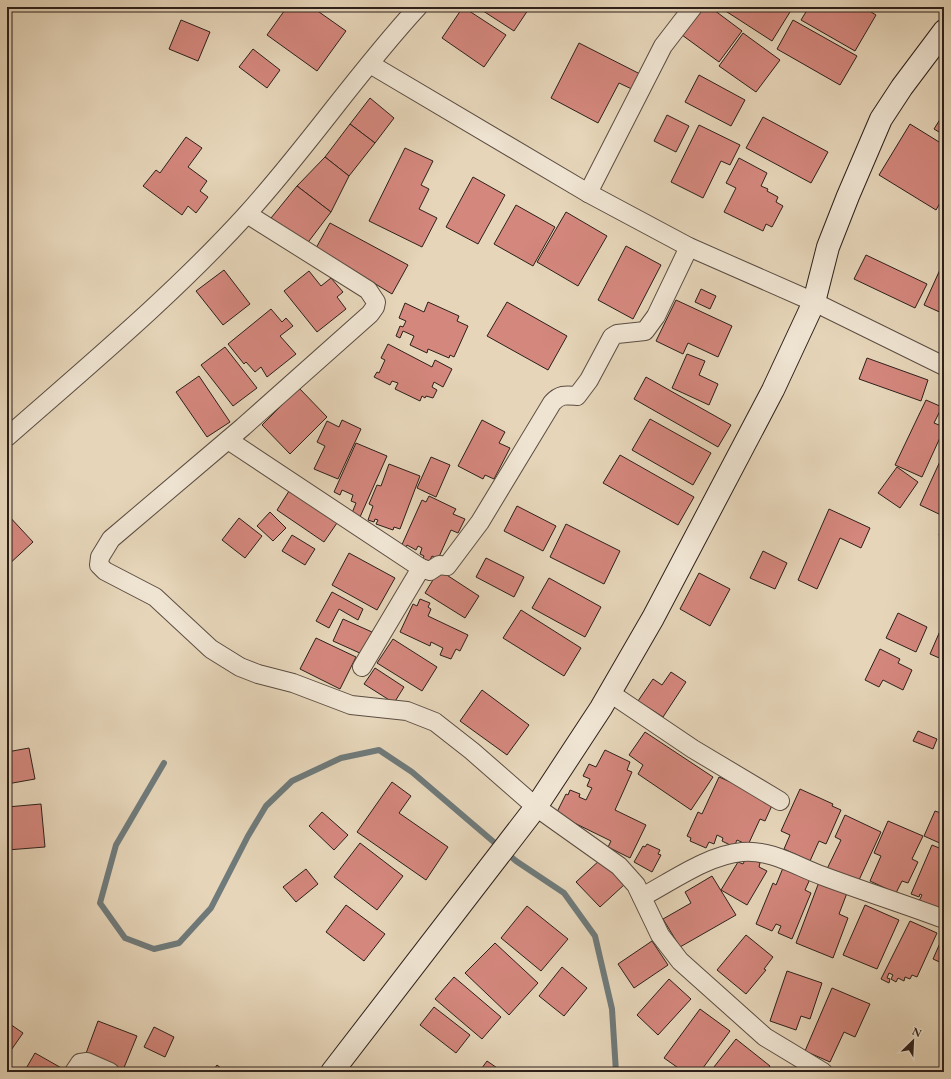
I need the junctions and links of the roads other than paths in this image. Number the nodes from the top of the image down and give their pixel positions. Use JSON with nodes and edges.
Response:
{"nodes":[{"id":1,"x":418,"y":7,"type":"edge"},
{"id":2,"x":692,"y":7,"type":"edge"},
{"id":3,"x":944,"y":31,"type":"edge"},
{"id":4,"x":370,"y":64,"type":"junction"},
{"id":5,"x":588,"y":193,"type":"junction"},
{"id":6,"x":247,"y":214,"type":"junction"},
{"id":7,"x":689,"y":247,"type":"junction"},
{"id":8,"x":814,"y":302,"type":"junction"},
{"id":9,"x":944,"y":366,"type":"edge"},
{"id":10,"x":7,"y":437,"type":"edge"},
{"id":11,"x":228,"y":440,"type":"junction"},
{"id":12,"x":421,"y":568,"type":"junction"},
{"id":13,"x":362,"y":667,"type":"dead end"},
{"id":14,"x":610,"y":693,"type":"junction"},
{"id":15,"x":780,"y":802,"type":"dead end"},
{"id":16,"x":536,"y":807,"type":"junction"},
{"id":17,"x":642,"y":897,"type":"junction"},
{"id":18,"x":944,"y":919,"type":"edge"},
{"id":19,"x":74,"y":1072,"type":"edge"},
{"id":20,"x":110,"y":1072,"type":"edge"},
{"id":21,"x":332,"y":1072,"type":"edge"},
{"id":22,"x":823,"y":1072,"type":"edge"}],
"edges":[{"from":1,"to":4,"type":"street"},
{"from":2,"to":5,"type":"street"},
{"from":3,"to":8,"type":"street"},
{"from":4,"to":5,"type":"street"},
{"from":4,"to":6,"type":"street"},
{"from":5,"to":7,"type":"street"},
{"from":6,"to":10,"type":"street"},
{"from":6,"to":11,"type":"street"},
{"from":7,"to":8,"type":"street"},
{"from":7,"to":12,"type":"street"},
{"from":8,"to":9,"type":"street"},
{"from":8,"to":14,"type":"street"},
{"from":11,"to":12,"type":"street"},
{"from":11,"to":16,"type":"street"},
{"from":12,"to":13,"type":"street"},
{"from":14,"to":15,"type":"street"},
{"from":14,"to":16,"type":"street"},
{"from":16,"to":17,"type":"street"},
{"from":16,"to":21,"type":"street"},
{"from":17,"to":18,"type":"street"},
{"from":17,"to":22,"type":"street"},
{"from":19,"to":20,"type":"street"}]}
